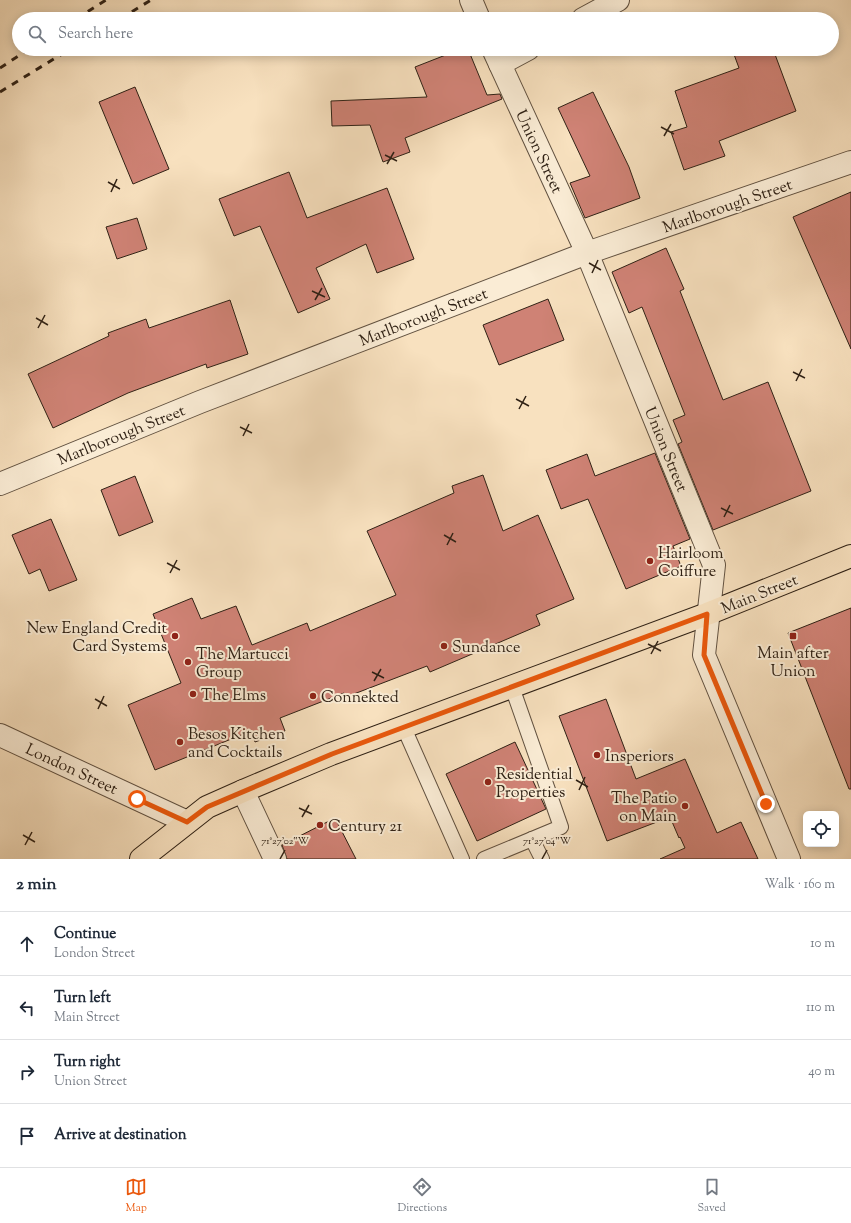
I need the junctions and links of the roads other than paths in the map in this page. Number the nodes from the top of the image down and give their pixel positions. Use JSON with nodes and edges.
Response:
{"nodes":[{"id":1,"x":471,"y":0,"type":"edge"},
{"id":2,"x":618,"y":0,"type":"edge"},
{"id":3,"x":476,"y":12,"type":"edge"},
{"id":4,"x":597,"y":12,"type":"edge"},
{"id":5,"x":496,"y":57,"type":"edge"},
{"id":6,"x":851,"y":162,"type":"edge"},
{"id":7,"x":587,"y":253,"type":"junction"},
{"id":8,"x":0,"y":484,"type":"edge"},
{"id":9,"x":851,"y":556,"type":"edge"},
{"id":10,"x":707,"y":614,"type":"junction"},
{"id":11,"x":512,"y":687,"type":"junction"},
{"id":12,"x":404,"y":728,"type":"junction"},
{"id":13,"x":0,"y":735,"type":"edge"},
{"id":14,"x":243,"y":791,"type":"junction"},
{"id":15,"x":187,"y":822,"type":"junction"},
{"id":16,"x":532,"y":839,"type":"junction"},
{"id":17,"x":141,"y":859,"type":"edge"},
{"id":18,"x":275,"y":859,"type":"edge"},
{"id":19,"x":462,"y":859,"type":"edge"},
{"id":20,"x":484,"y":859,"type":"edge"},
{"id":21,"x":542,"y":859,"type":"edge"},
{"id":22,"x":789,"y":859,"type":"edge"}],
"edges":[{"from":1,"to":3,"type":"street"},
{"from":2,"to":4,"type":"street"},
{"from":5,"to":7,"type":"street","name":"Union Street"},
{"from":6,"to":7,"type":"street","name":"Marlborough Street"},
{"from":7,"to":8,"type":"street","name":"Marlborough Street"},
{"from":7,"to":10,"type":"street","name":"Union Street"},
{"from":9,"to":10,"type":"main road","name":"Main Street"},
{"from":10,"to":11,"type":"main road","name":"Main Street"},
{"from":10,"to":22,"type":"street","name":"Union Street"},
{"from":11,"to":12,"type":"main road","name":"Main Street"},
{"from":11,"to":16,"type":"lane"},
{"from":12,"to":14,"type":"main road","name":"Main Street"},
{"from":12,"to":19,"type":"lane"},
{"from":13,"to":15,"type":"street","name":"London Street"},
{"from":14,"to":15,"type":"main road","name":"Main Street"},
{"from":14,"to":18,"type":"street"},
{"from":15,"to":17,"type":"main road","name":"Main Street"},
{"from":16,"to":20,"type":"lane"},
{"from":16,"to":21,"type":"lane"}]}
